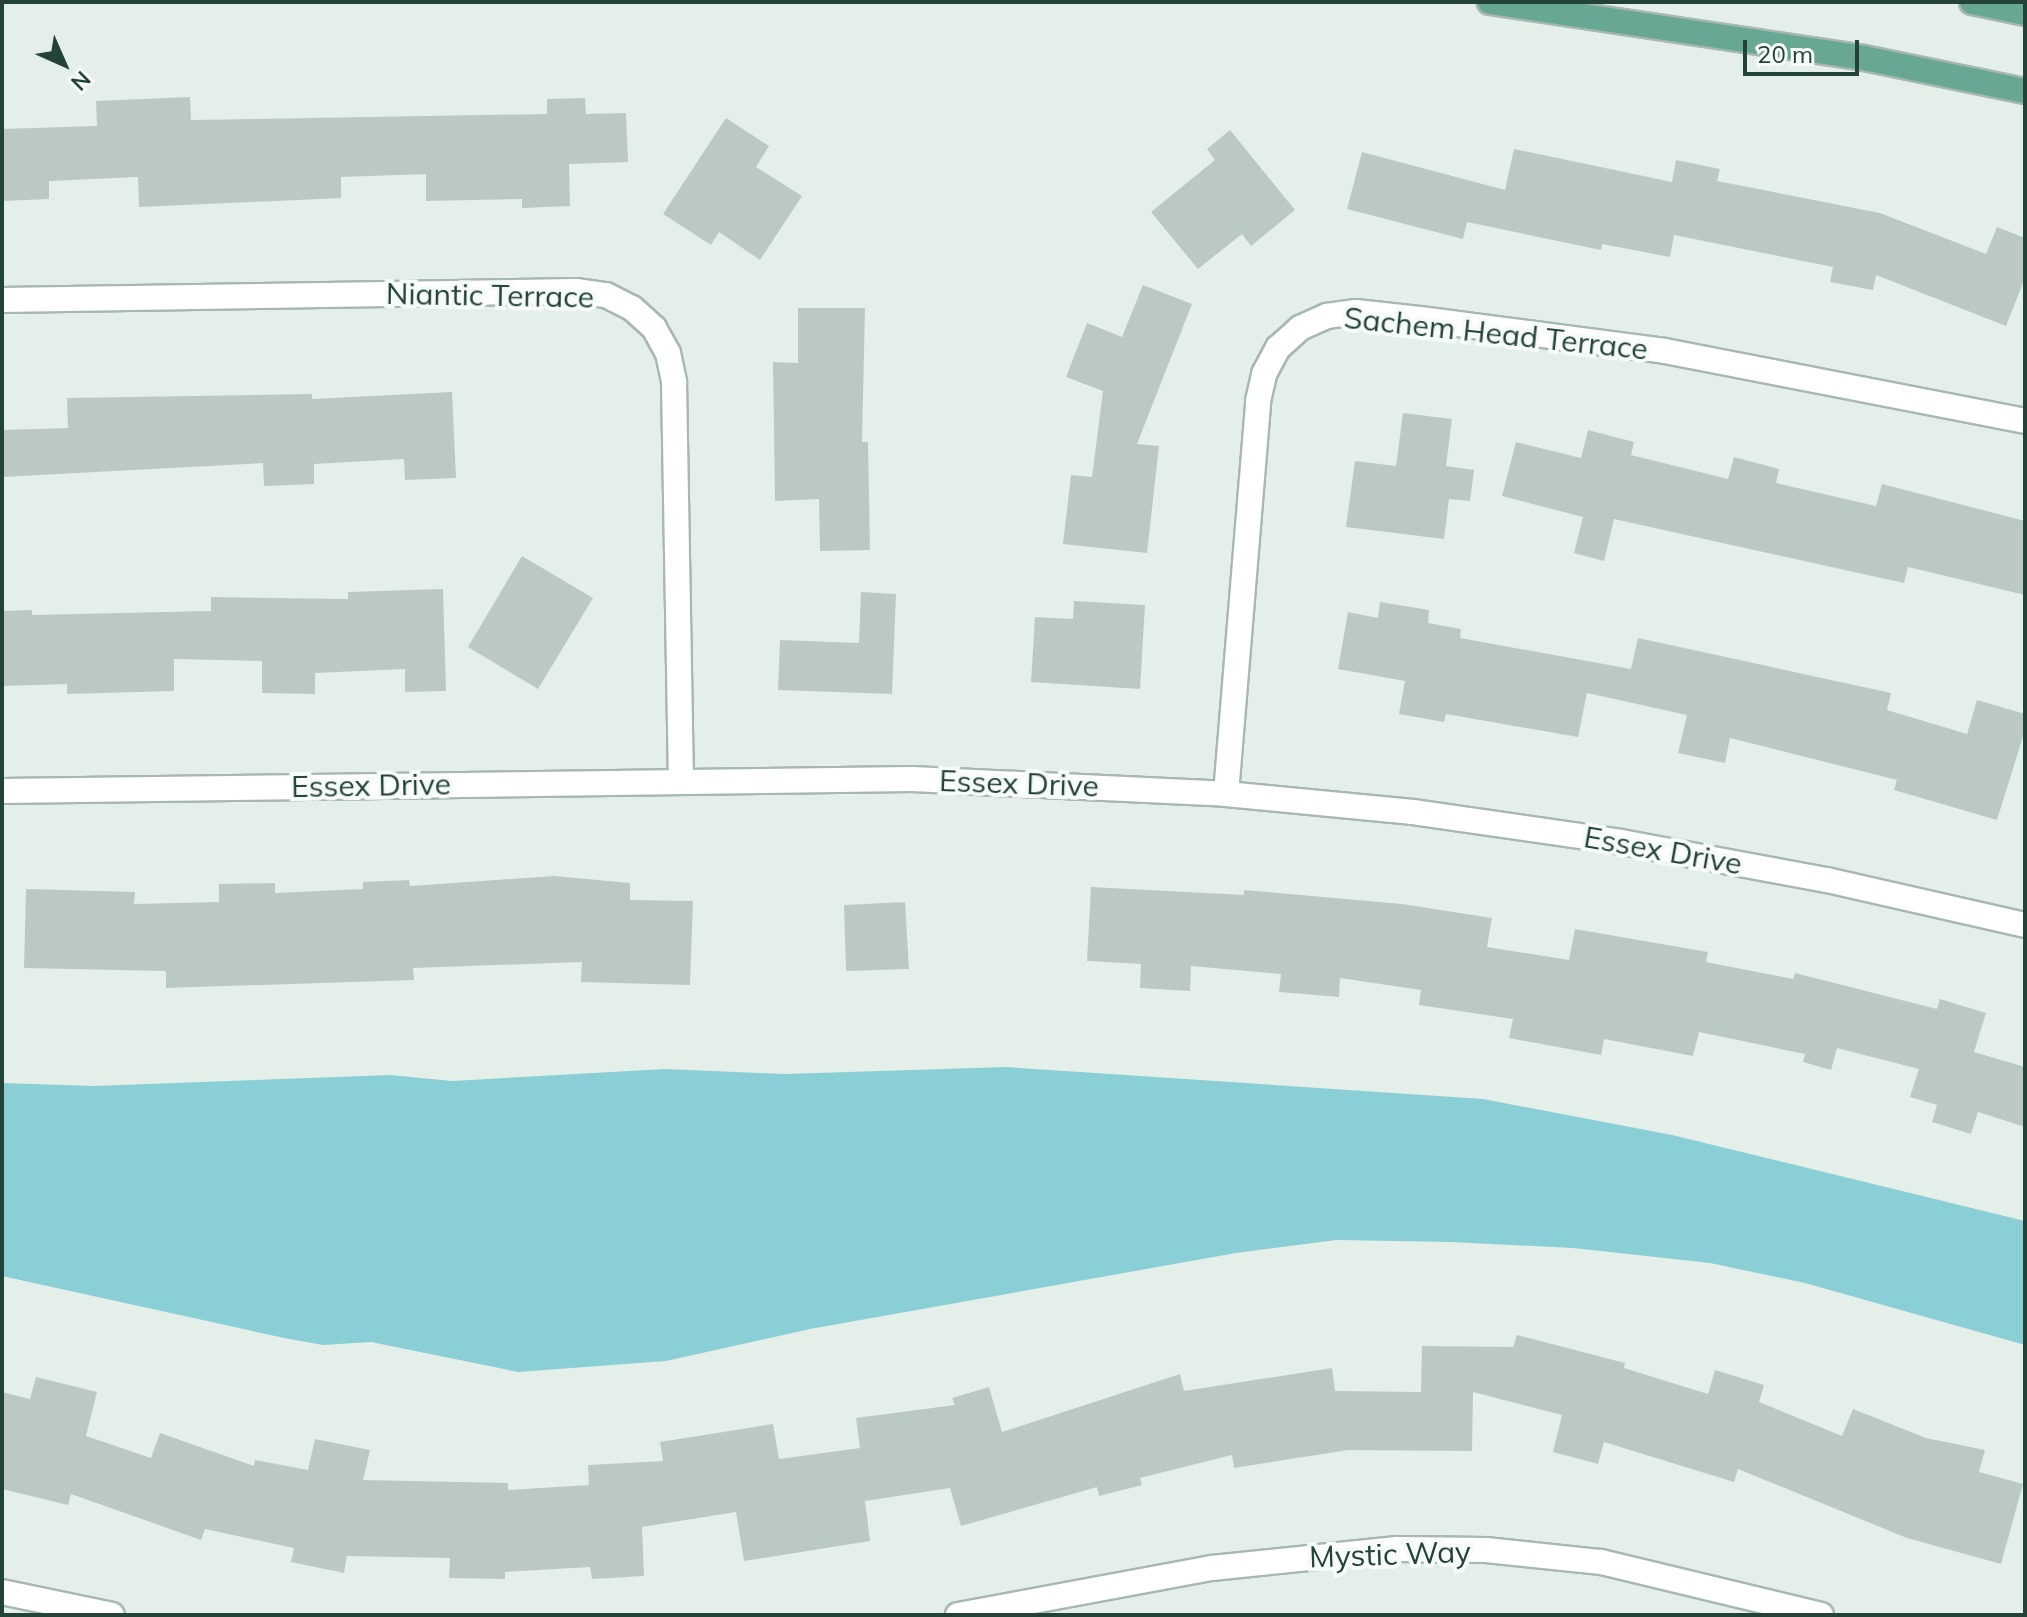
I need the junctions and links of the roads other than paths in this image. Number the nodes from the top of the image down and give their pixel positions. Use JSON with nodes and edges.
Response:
{"nodes":[{"id":1,"x":1490,"y":2,"type":"edge"},
{"id":2,"x":1972,"y":2,"type":"edge"},
{"id":3,"x":2025,"y":13,"type":"edge"},
{"id":4,"x":2025,"y":91,"type":"edge"},
{"id":5,"x":2,"y":300,"type":"edge"},
{"id":6,"x":2025,"y":421,"type":"edge"},
{"id":7,"x":681,"y":781,"type":"junction"},
{"id":8,"x":2,"y":791,"type":"edge"},
{"id":9,"x":1226,"y":794,"type":"junction"},
{"id":10,"x":2025,"y":925,"type":"edge"},
{"id":11,"x":2,"y":1592,"type":"edge"},
{"id":12,"x":112,"y":1615,"type":"edge"},
{"id":13,"x":958,"y":1615,"type":"edge"},
{"id":14,"x":1821,"y":1615,"type":"edge"}],
"edges":[{"from":1,"to":4,"type":"main road"},
{"from":2,"to":3,"type":"main road"},
{"from":5,"to":7,"type":"street","name":"Niantic Terrace"},
{"from":6,"to":9,"type":"street","name":"Sachem Head Terrace"},
{"from":7,"to":8,"type":"street","name":"Essex Drive"},
{"from":7,"to":9,"type":"street","name":"Essex Drive"},
{"from":9,"to":10,"type":"street","name":"Essex Drive"},
{"from":11,"to":12,"type":"street"},
{"from":13,"to":14,"type":"street","name":"Mystic Way"}]}
